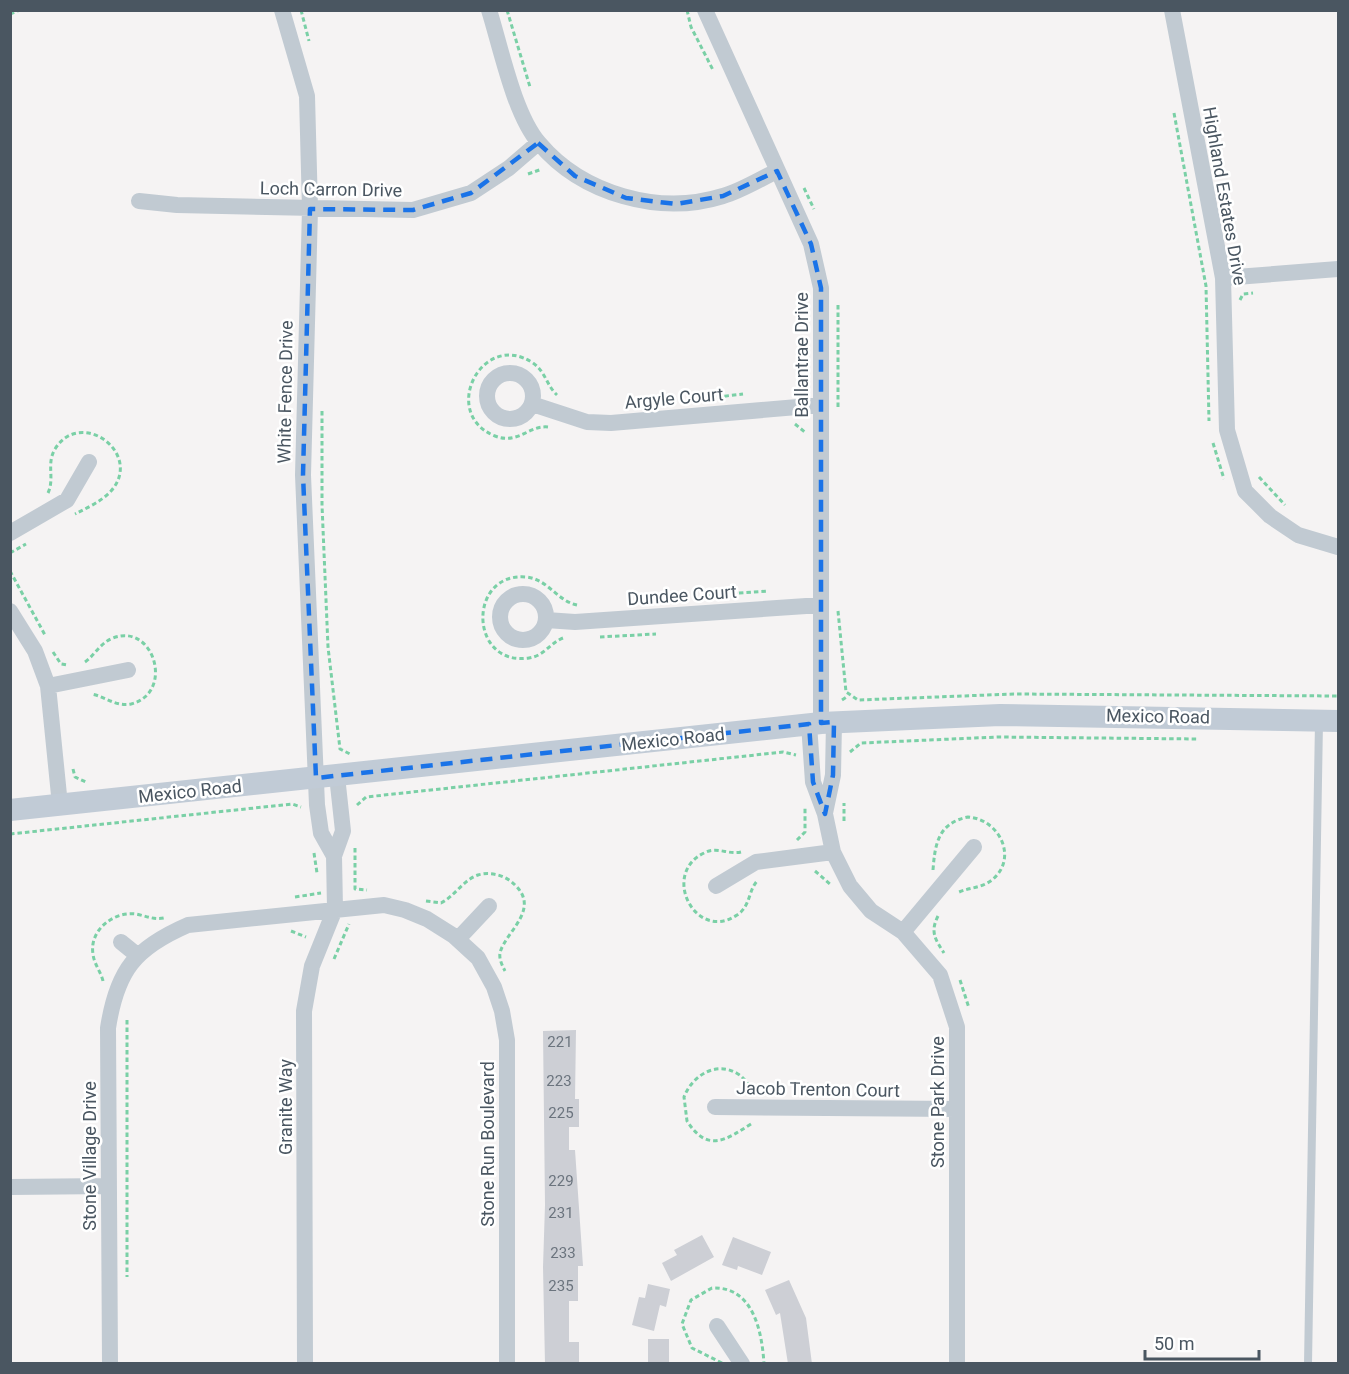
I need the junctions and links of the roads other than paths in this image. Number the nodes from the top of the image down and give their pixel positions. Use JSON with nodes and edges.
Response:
{"nodes":[{"id":1,"x":282,"y":10,"type":"edge"},
{"id":2,"x":489,"y":10,"type":"edge"},
{"id":3,"x":705,"y":10,"type":"edge"},
{"id":4,"x":1172,"y":10,"type":"edge"},
{"id":5,"x":538,"y":143,"type":"junction"},
{"id":6,"x":777,"y":171,"type":"junction"},
{"id":7,"x":139,"y":201,"type":"dead end"},
{"id":8,"x":310,"y":209,"type":"junction"},
{"id":9,"x":1338,"y":269,"type":"edge"},
{"id":10,"x":1223,"y":279,"type":"junction"},
{"id":11,"x":532,"y":404,"type":"dead end"},
{"id":12,"x":821,"y":405,"type":"junction"},
{"id":13,"x":89,"y":462,"type":"dead end"},
{"id":14,"x":10,"y":533,"type":"edge"},
{"id":15,"x":1338,"y":546,"type":"edge"},
{"id":16,"x":821,"y":605,"type":"junction"},
{"id":17,"x":10,"y":611,"type":"edge"},
{"id":18,"x":546,"y":620,"type":"dead end"},
{"id":19,"x":128,"y":670,"type":"dead end"},
{"id":20,"x":48,"y":686,"type":"junction"},
{"id":21,"x":1329,"y":719,"type":"edge"},
{"id":22,"x":821,"y":723,"type":"junction"},
{"id":23,"x":330,"y":769,"type":"junction"},
{"id":24,"x":60,"y":805,"type":"junction"},
{"id":25,"x":10,"y":810,"type":"edge"},
{"id":26,"x":825,"y":814,"type":"junction"},
{"id":27,"x":974,"y":847,"type":"dead end"},
{"id":28,"x":833,"y":852,"type":"junction"},
{"id":29,"x":334,"y":856,"type":"junction"},
{"id":30,"x":716,"y":886,"type":"dead end"},
{"id":31,"x":489,"y":906,"type":"dead end"},
{"id":32,"x":335,"y":909,"type":"junction"},
{"id":33,"x":903,"y":932,"type":"junction"},
{"id":34,"x":458,"y":939,"type":"junction"},
{"id":35,"x":121,"y":942,"type":"dead end"},
{"id":36,"x":137,"y":955,"type":"junction"},
{"id":37,"x":715,"y":1107,"type":"dead end"},
{"id":38,"x":957,"y":1110,"type":"junction"},
{"id":39,"x":109,"y":1186,"type":"junction"},
{"id":40,"x":10,"y":1187,"type":"edge"},
{"id":41,"x":717,"y":1326,"type":"dead end"},
{"id":42,"x":110,"y":1364,"type":"edge"},
{"id":43,"x":305,"y":1364,"type":"edge"},
{"id":44,"x":507,"y":1364,"type":"edge"},
{"id":45,"x":742,"y":1364,"type":"edge"},
{"id":46,"x":957,"y":1364,"type":"edge"},
{"id":47,"x":1308,"y":1364,"type":"edge"}],
"edges":[{"from":1,"to":8,"type":"street","name":"White Fence Drive"},
{"from":2,"to":5,"type":"street"},
{"from":3,"to":6,"type":"street","name":"Ballantrae Drive"},
{"from":4,"to":10,"type":"street","name":"Highland Estates Drive"},
{"from":5,"to":6,"type":"street"},
{"from":5,"to":8,"type":"street","name":"Loch Carron Drive"},
{"from":6,"to":12,"type":"street","name":"Ballantrae Drive"},
{"from":7,"to":8,"type":"street","name":"Loch Carron Drive"},
{"from":8,"to":23,"type":"street","name":"White Fence Drive"},
{"from":9,"to":10,"type":"street"},
{"from":10,"to":15,"type":"street","name":"Highland Estates Drive"},
{"from":11,"to":12,"type":"street","name":"Argyle Court"},
{"from":12,"to":16,"type":"street","name":"Ballantrae Drive"},
{"from":13,"to":14,"type":"street"},
{"from":16,"to":18,"type":"street","name":"Dundee Court"},
{"from":16,"to":22,"type":"street","name":"Ballantrae Drive"},
{"from":17,"to":20,"type":"street"},
{"from":19,"to":20,"type":"street"},
{"from":20,"to":24,"type":"street"},
{"from":21,"to":22,"type":"street","name":"Mexico Road"},
{"from":21,"to":47,"type":"lane"},
{"from":22,"to":23,"type":"street","name":"Mexico Road"},
{"from":22,"to":26,"type":"street","name":"Stone Park Drive"},
{"from":22,"to":26,"type":"street","name":"Stone Park Drive"},
{"from":23,"to":24,"type":"street","name":"Mexico Road"},
{"from":23,"to":29,"type":"street","name":"Granite Way"},
{"from":23,"to":29,"type":"street","name":"Granite Way"},
{"from":24,"to":25,"type":"street","name":"Mexico Road"},
{"from":26,"to":28,"type":"street","name":"Stone Park Drive"},
{"from":27,"to":33,"type":"street"},
{"from":28,"to":30,"type":"street"},
{"from":28,"to":33,"type":"street","name":"Stone Park Drive"},
{"from":29,"to":32,"type":"street","name":"Granite Way"},
{"from":31,"to":34,"type":"street"},
{"from":32,"to":34,"type":"street","name":"Stone Run Boulevard"},
{"from":32,"to":36,"type":"street","name":"Stone Village Drive"},
{"from":32,"to":43,"type":"street","name":"Granite Way"},
{"from":33,"to":38,"type":"street","name":"Stone Park Drive"},
{"from":34,"to":44,"type":"street","name":"Stone Run Boulevard"},
{"from":35,"to":36,"type":"street"},
{"from":36,"to":39,"type":"street","name":"Stone Village Drive"},
{"from":37,"to":38,"type":"street","name":"Jacob Trenton Court"},
{"from":38,"to":46,"type":"street","name":"Stone Park Drive"},
{"from":39,"to":40,"type":"street"},
{"from":39,"to":42,"type":"street","name":"Stone Village Drive"},
{"from":41,"to":45,"type":"street"}]}
